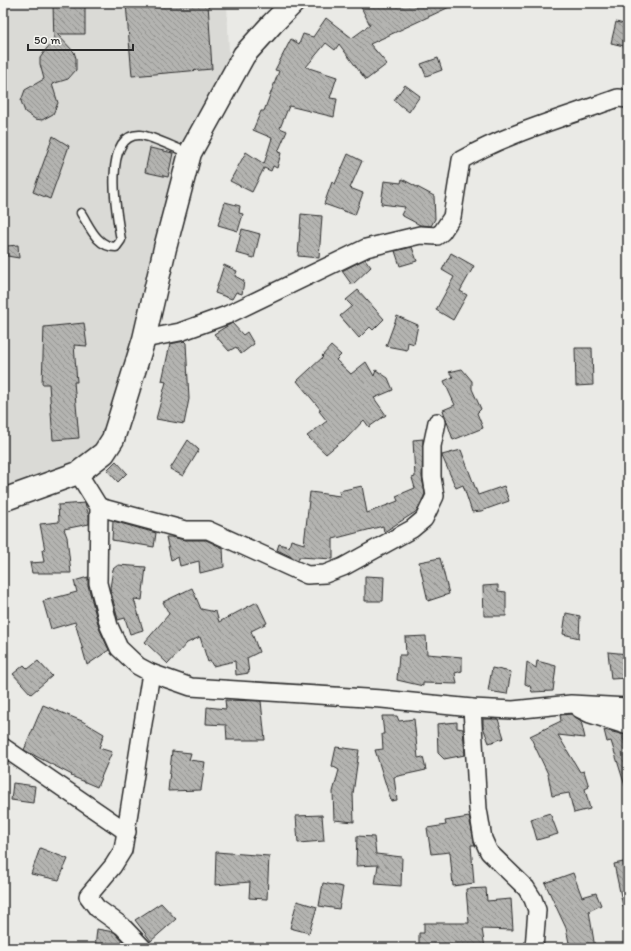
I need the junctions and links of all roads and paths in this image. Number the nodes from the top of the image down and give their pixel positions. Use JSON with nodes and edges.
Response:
{"nodes":[{"id":1,"x":293,"y":3,"type":"edge"},
{"id":2,"x":628,"y":99,"type":"edge"},
{"id":3,"x":190,"y":153,"type":"junction"},
{"id":4,"x":81,"y":213,"type":"dead end"},
{"id":5,"x":144,"y":340,"type":"junction"},
{"id":6,"x":437,"y":422,"type":"dead end"},
{"id":7,"x":78,"y":473,"type":"junction"},
{"id":8,"x":3,"y":500,"type":"edge"},
{"id":9,"x":99,"y":507,"type":"junction"},
{"id":10,"x":151,"y":674,"type":"junction"},
{"id":11,"x":571,"y":704,"type":"junction"},
{"id":12,"x":628,"y":707,"type":"edge"},
{"id":13,"x":472,"y":708,"type":"junction"},
{"id":14,"x":628,"y":726,"type":"edge"},
{"id":15,"x":3,"y":747,"type":"edge"},
{"id":16,"x":127,"y":832,"type":"junction"},
{"id":17,"x":143,"y":948,"type":"edge"},
{"id":18,"x":534,"y":948,"type":"edge"}],
"edges":[{"from":1,"to":3,"type":"street"},
{"from":2,"to":5,"type":"street"},
{"from":3,"to":4,"type":"lane"},
{"from":3,"to":5,"type":"street"},
{"from":5,"to":7,"type":"street"},
{"from":6,"to":9,"type":"street"},
{"from":7,"to":8,"type":"street"},
{"from":7,"to":9,"type":"street"},
{"from":9,"to":10,"type":"street"},
{"from":10,"to":13,"type":"street"},
{"from":10,"to":16,"type":"street"},
{"from":11,"to":12,"type":"street"},
{"from":11,"to":13,"type":"street"},
{"from":11,"to":14,"type":"street"},
{"from":13,"to":18,"type":"street"},
{"from":15,"to":16,"type":"street"},
{"from":16,"to":17,"type":"street"}]}
